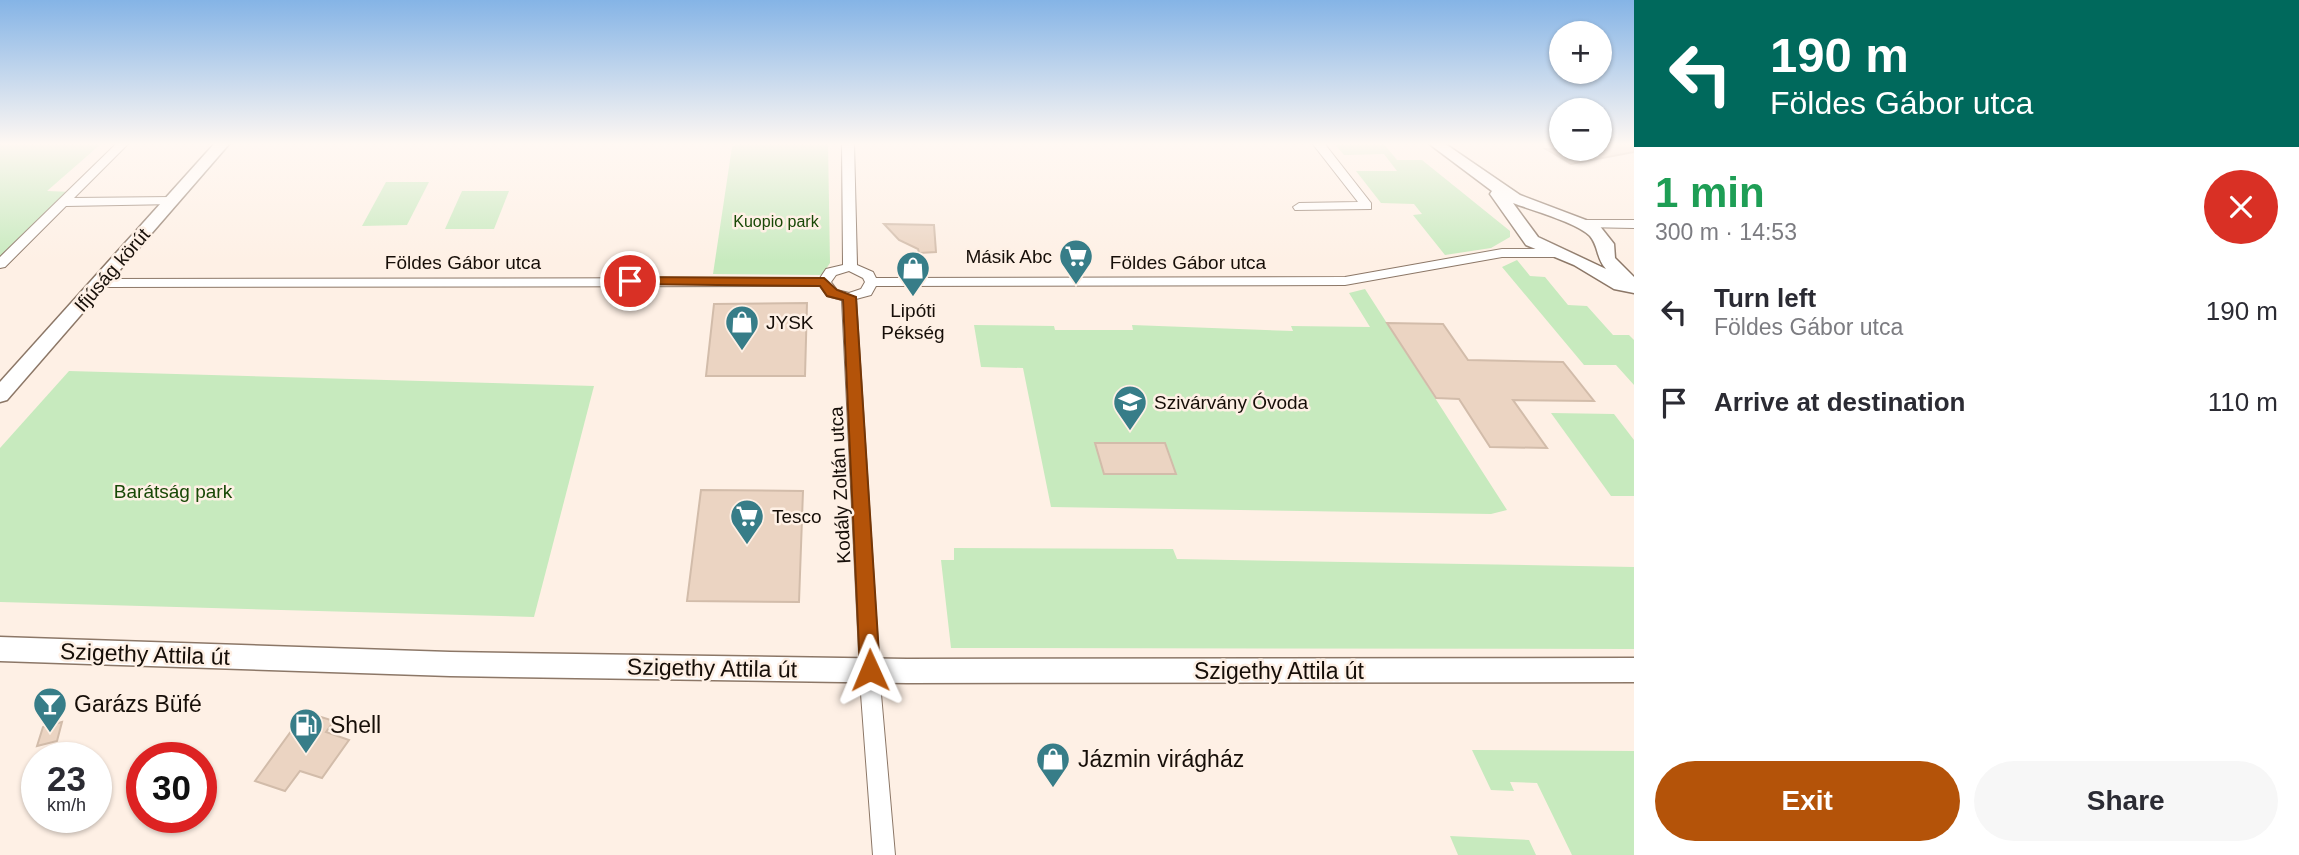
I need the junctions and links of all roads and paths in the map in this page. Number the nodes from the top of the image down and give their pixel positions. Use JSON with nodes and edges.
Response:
{"nodes":[{"id":1,"x":83,"y":183,"type":"edge"},
{"id":2,"x":188,"y":183,"type":"edge"},
{"id":3,"x":849,"y":183,"type":"edge"},
{"id":4,"x":1349,"y":183,"type":"edge"},
{"id":5,"x":1488,"y":183,"type":"edge"},
{"id":6,"x":1489,"y":183,"type":"edge"},
{"id":7,"x":172,"y":201,"type":"junction"},
{"id":8,"x":63,"y":202,"type":"junction"},
{"id":9,"x":1299,"y":207,"type":"dead end"},
{"id":10,"x":1560,"y":216,"type":"junction"},
{"id":11,"x":1585,"y":224,"type":"junction"},
{"id":12,"x":1634,"y":224,"type":"edge"},
{"id":13,"x":1525,"y":230,"type":"junction"},
{"id":14,"x":1603,"y":241,"type":"junction"},
{"id":15,"x":1502,"y":253,"type":"junction"},
{"id":16,"x":1558,"y":253,"type":"junction"},
{"id":17,"x":0,"y":264,"type":"edge"},
{"id":18,"x":850,"y":267,"type":"junction"},
{"id":19,"x":824,"y":282,"type":"junction"},
{"id":20,"x":872,"y":282,"type":"junction"},
{"id":21,"x":102,"y":283,"type":"junction"},
{"id":22,"x":1634,"y":287,"type":"edge"},
{"id":23,"x":1634,"y":293,"type":"edge"},
{"id":24,"x":849,"y":297,"type":"junction"},
{"id":25,"x":8,"y":378,"type":"edge"},
{"id":26,"x":0,"y":396,"type":"edge"},
{"id":27,"x":0,"y":649,"type":"edge"},
{"id":28,"x":870,"y":670,"type":"junction"},
{"id":29,"x":1634,"y":670,"type":"edge"},
{"id":30,"x":878,"y":853,"type":"edge"}],
"edges":[{"from":1,"to":8,"type":"street"},
{"from":2,"to":7,"type":"street","name":"Ifjúság körút"},
{"from":3,"to":18,"type":"street"},
{"from":4,"to":9,"type":"street"},
{"from":5,"to":13,"type":"street"},
{"from":6,"to":10,"type":"street"},
{"from":7,"to":8,"type":"street"},
{"from":7,"to":21,"type":"street","name":"Ifjúság körút"},
{"from":8,"to":17,"type":"street"},
{"from":10,"to":11,"type":"street"},
{"from":10,"to":13,"type":"street"},
{"from":11,"to":12,"type":"street"},
{"from":11,"to":14,"type":"street"},
{"from":12,"to":14,"type":"street"},
{"from":13,"to":15,"type":"street","name":"Földes Gábor utca"},
{"from":13,"to":16,"type":"street"},
{"from":14,"to":16,"type":"street"},
{"from":14,"to":22,"type":"street"},
{"from":15,"to":16,"type":"street","name":"Földes Gábor utca"},
{"from":15,"to":20,"type":"street","name":"Földes Gábor utca"},
{"from":16,"to":23,"type":"street"},
{"from":18,"to":19,"type":"street"},
{"from":18,"to":20,"type":"street"},
{"from":19,"to":21,"type":"street","name":"Földes Gábor utca"},
{"from":19,"to":24,"type":"street"},
{"from":20,"to":24,"type":"street"},
{"from":21,"to":25,"type":"street","name":"Ifjúság körút"},
{"from":24,"to":28,"type":"street","name":"Kodály Zoltán utca"},
{"from":25,"to":26,"type":"street","name":"Ifjúság körút"},
{"from":27,"to":28,"type":"street","name":"Szigethy Attila út"},
{"from":28,"to":29,"type":"street","name":"Szigethy Attila út"},
{"from":28,"to":30,"type":"street","name":"Kodály Zoltán utca"}]}
